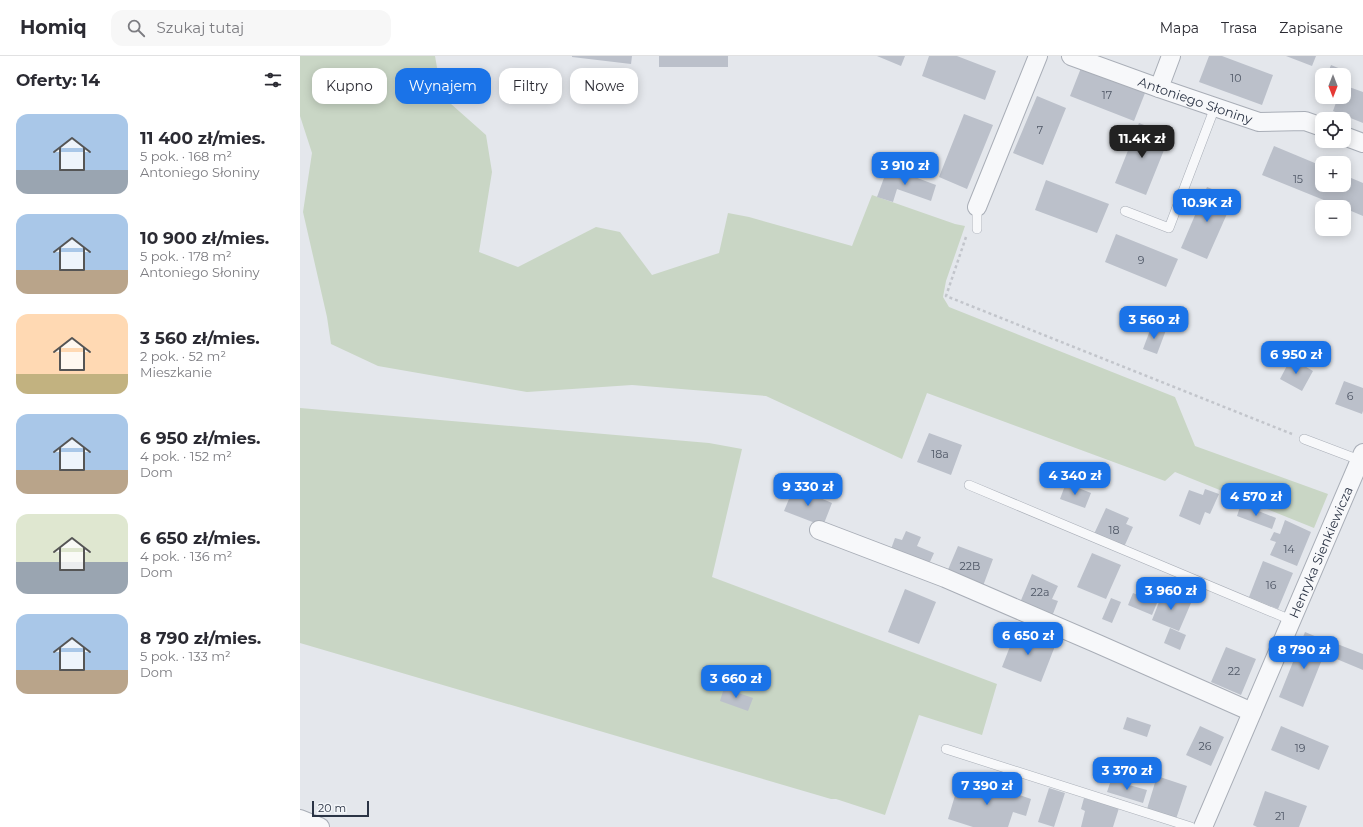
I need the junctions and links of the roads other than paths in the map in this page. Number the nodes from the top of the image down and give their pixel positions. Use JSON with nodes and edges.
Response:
{"nodes":[{"id":1,"x":1038,"y":56,"type":"edge"},
{"id":2,"x":1071,"y":56,"type":"edge"},
{"id":3,"x":1171,"y":56,"type":"edge"},
{"id":4,"x":1159,"y":88,"type":"junction"},
{"id":5,"x":1216,"y":107,"type":"junction"},
{"id":6,"x":1315,"y":125,"type":"edge"},
{"id":7,"x":1351,"y":138,"type":"edge"},
{"id":8,"x":1363,"y":142,"type":"edge"},
{"id":9,"x":977,"y":207,"type":"joint"},
{"id":10,"x":1125,"y":210,"type":"dead end"},
{"id":11,"x":977,"y":229,"type":"dead end"},
{"id":12,"x":1304,"y":439,"type":"road end"},
{"id":13,"x":1362,"y":458,"type":"edge"},
{"id":14,"x":969,"y":485,"type":"dead end"},
{"id":15,"x":819,"y":530,"type":"dead end"},
{"id":16,"x":1291,"y":620,"type":"junction"},
{"id":17,"x":1252,"y":712,"type":"junction"},
{"id":18,"x":946,"y":749,"type":"dead end"},
{"id":19,"x":300,"y":819,"type":"edge"},
{"id":20,"x":320,"y":827,"type":"edge"},
{"id":21,"x":1190,"y":827,"type":"edge"},
{"id":22,"x":1203,"y":827,"type":"edge"}],
"edges":[{"from":1,"to":9,"type":"street"},
{"from":2,"to":4,"type":"street","name":"Antoniego Słoniny"},
{"from":3,"to":4,"type":"street"},
{"from":4,"to":5,"type":"street","name":"Antoniego Słoniny"},
{"from":5,"to":6,"type":"street","name":"Antoniego Słoniny"},
{"from":5,"to":10,"type":"lane"},
{"from":7,"to":8,"type":"street"},
{"from":9,"to":11,"type":"lane"},
{"from":12,"to":13,"type":"lane"},
{"from":13,"to":16,"type":"street","name":"Henryka Sienkiewicza"},
{"from":14,"to":16,"type":"lane"},
{"from":15,"to":17,"type":"street"},
{"from":16,"to":17,"type":"street","name":"Henryka Sienkiewicza"},
{"from":17,"to":22,"type":"street","name":"Henryka Sienkiewicza"},
{"from":18,"to":21,"type":"lane"},
{"from":19,"to":20,"type":"street"}]}
